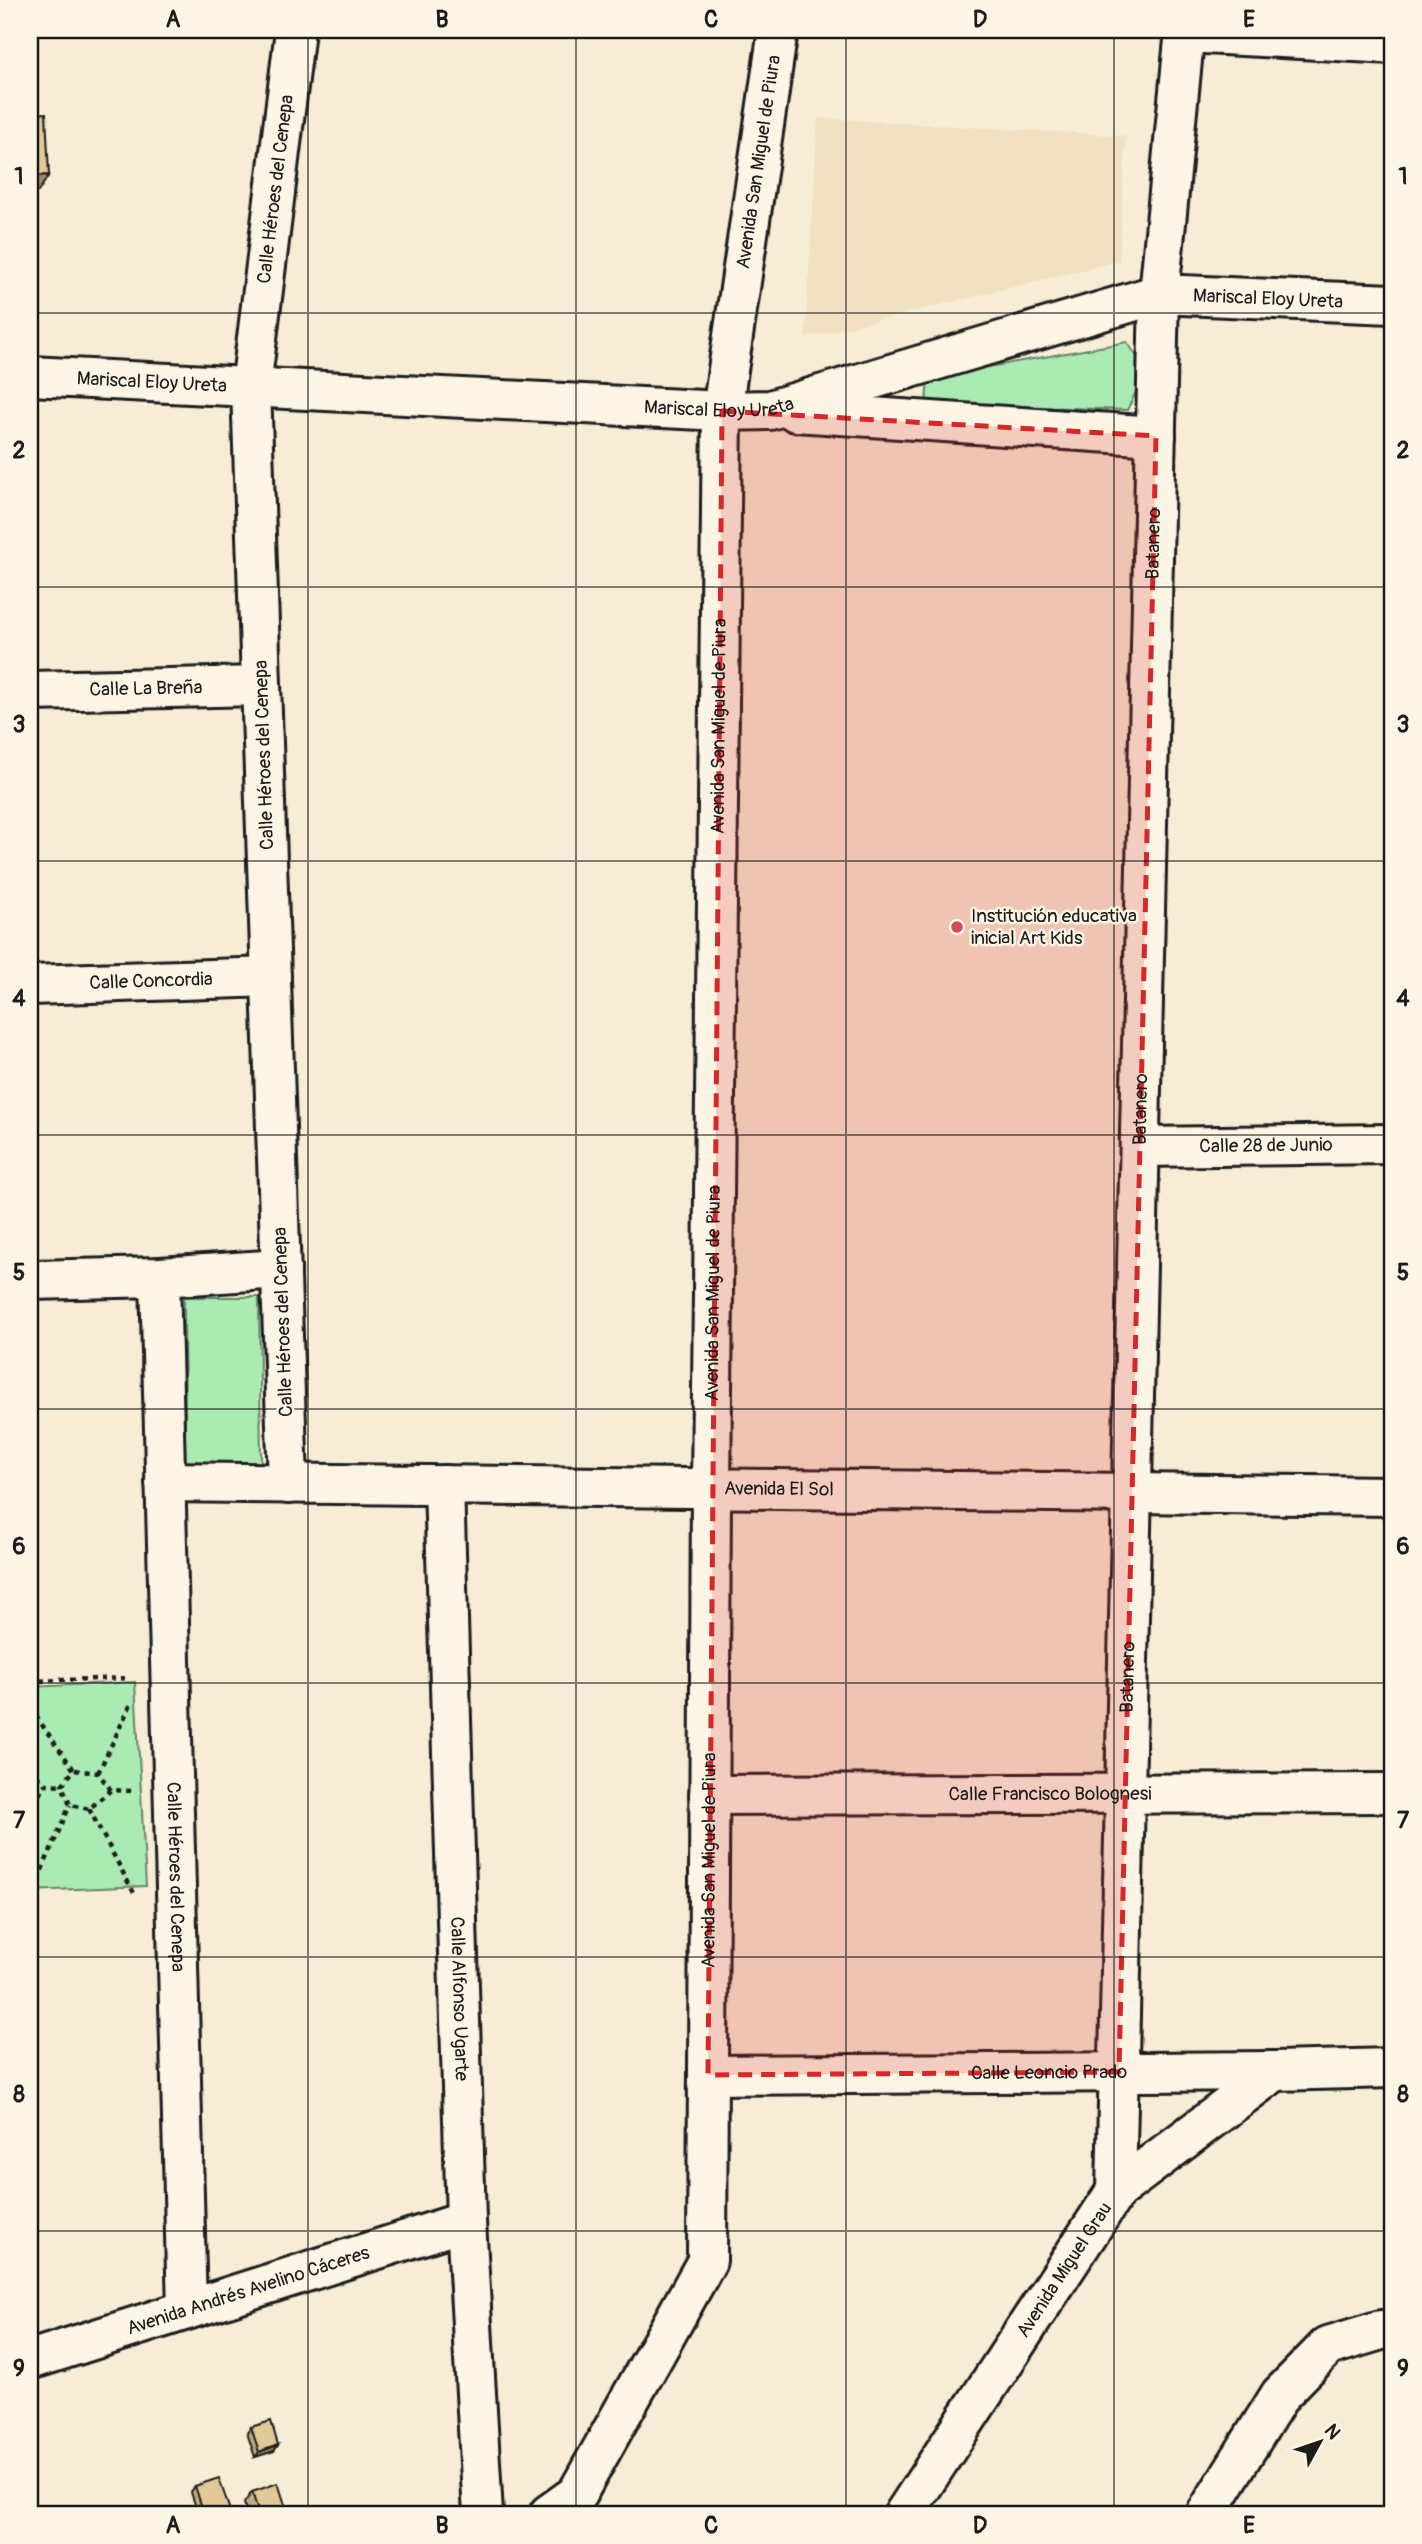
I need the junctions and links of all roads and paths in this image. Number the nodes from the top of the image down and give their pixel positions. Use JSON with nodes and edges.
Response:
{"nodes":[{"id":1,"x":295,"y":30,"type":"edge"},
{"id":2,"x":778,"y":30,"type":"edge"},
{"id":3,"x":1185,"y":31,"type":"edge"},
{"id":4,"x":1392,"y":44,"type":"edge"},
{"id":5,"x":1159,"y":294,"type":"junction"},
{"id":6,"x":1392,"y":304,"type":"edge"},
{"id":7,"x":30,"y":376,"type":"edge"},
{"id":8,"x":251,"y":387,"type":"junction"},
{"id":9,"x":770,"y":410,"type":"junction"},
{"id":10,"x":722,"y":411,"type":"junction"},
{"id":11,"x":1156,"y":436,"type":"junction"},
{"id":12,"x":261,"y":686,"type":"junction"},
{"id":13,"x":30,"y":691,"type":"edge"},
{"id":14,"x":271,"y":977,"type":"junction"},
{"id":15,"x":30,"y":985,"type":"edge"},
{"id":16,"x":1392,"y":1144,"type":"edge"},
{"id":17,"x":1140,"y":1147,"type":"junction"},
{"id":18,"x":281,"y":1269,"type":"junction"},
{"id":19,"x":160,"y":1277,"type":"junction"},
{"id":20,"x":30,"y":1280,"type":"edge"},
{"id":21,"x":165,"y":1482,"type":"junction"},
{"id":22,"x":288,"y":1484,"type":"junction"},
{"id":23,"x":444,"y":1485,"type":"junction"},
{"id":24,"x":711,"y":1488,"type":"junction"},
{"id":25,"x":1132,"y":1493,"type":"junction"},
{"id":26,"x":1392,"y":1496,"type":"edge"},
{"id":27,"x":157,"y":1677,"type":"junction"},
{"id":28,"x":30,"y":1681,"type":"edge"},
{"id":29,"x":30,"y":1708,"type":"edge"},
{"id":30,"x":30,"y":1769,"type":"edge"},
{"id":31,"x":74,"y":1770,"type":"junction"},
{"id":32,"x":98,"y":1773,"type":"junction"},
{"id":33,"x":45,"y":1784,"type":"junction"},
{"id":34,"x":62,"y":1785,"type":"junction"},
{"id":35,"x":111,"y":1790,"type":"junction"},
{"id":36,"x":174,"y":1791,"type":"junction"},
{"id":37,"x":1392,"y":1793,"type":"edge"},
{"id":38,"x":1125,"y":1794,"type":"junction"},
{"id":39,"x":709,"y":1795,"type":"junction"},
{"id":40,"x":70,"y":1805,"type":"junction"},
{"id":41,"x":89,"y":1809,"type":"junction"},
{"id":42,"x":30,"y":1812,"type":"edge"},
{"id":43,"x":30,"y":1898,"type":"edge"},
{"id":44,"x":139,"y":1902,"type":"dead end"},
{"id":45,"x":1392,"y":2068,"type":"edge"},
{"id":46,"x":1275,"y":2071,"type":"junction"},
{"id":47,"x":1119,"y":2072,"type":"junction"},
{"id":48,"x":708,"y":2076,"type":"junction"},
{"id":49,"x":1116,"y":2191,"type":"junction"},
{"id":50,"x":466,"y":2221,"type":"junction"},
{"id":51,"x":187,"y":2310,"type":"junction"},
{"id":52,"x":1392,"y":2330,"type":"edge"},
{"id":53,"x":30,"y":2360,"type":"edge"},
{"id":54,"x":483,"y":2514,"type":"edge"},
{"id":55,"x":549,"y":2514,"type":"edge"},
{"id":56,"x":904,"y":2514,"type":"edge"},
{"id":57,"x":1206,"y":2514,"type":"edge"}],
"edges":[{"from":1,"to":8,"type":"street","name":"Calle Héroes del Cenepa"},
{"from":2,"to":10,"type":"street","name":"Avenida San Miguel de Piura"},
{"from":3,"to":4,"type":"street"},
{"from":3,"to":5,"type":"street","name":"Batanero"},
{"from":5,"to":6,"type":"street","name":"Mariscal Eloy Ureta"},
{"from":5,"to":9,"type":"street","name":"Mariscal Eloy Ureta"},
{"from":5,"to":11,"type":"street","name":"Batanero"},
{"from":7,"to":8,"type":"street","name":"Mariscal Eloy Ureta"},
{"from":8,"to":10,"type":"street","name":"Mariscal Eloy Ureta"},
{"from":8,"to":12,"type":"street","name":"Calle Héroes del Cenepa"},
{"from":9,"to":10,"type":"street","name":"Mariscal Eloy Ureta"},
{"from":9,"to":11,"type":"street"},
{"from":10,"to":24,"type":"street","name":"Avenida San Miguel de Piura"},
{"from":11,"to":17,"type":"street","name":"Batanero"},
{"from":12,"to":13,"type":"street","name":"Calle La Breña"},
{"from":12,"to":14,"type":"street","name":"Calle Héroes del Cenepa"},
{"from":14,"to":15,"type":"street","name":"Calle Concordia"},
{"from":14,"to":18,"type":"street","name":"Calle Héroes del Cenepa"},
{"from":16,"to":17,"type":"street","name":"Calle 28 de Junio"},
{"from":17,"to":25,"type":"street","name":"Batanero"},
{"from":18,"to":19,"type":"street"},
{"from":18,"to":22,"type":"street","name":"Calle Héroes del Cenepa"},
{"from":19,"to":20,"type":"street"},
{"from":19,"to":21,"type":"street","name":"Calle Héroes del Cenepa"},
{"from":21,"to":22,"type":"street","name":"Avenida El Sol"},
{"from":21,"to":27,"type":"street","name":"Calle Héroes del Cenepa"},
{"from":22,"to":23,"type":"street","name":"Avenida El Sol"},
{"from":23,"to":24,"type":"street","name":"Avenida El Sol"},
{"from":23,"to":50,"type":"street","name":"Calle Alfonso Ugarte"},
{"from":24,"to":25,"type":"street","name":"Avenida El Sol"},
{"from":24,"to":39,"type":"street","name":"Avenida San Miguel de Piura"},
{"from":25,"to":26,"type":"street","name":"Avenida El Sol"},
{"from":25,"to":38,"type":"street","name":"Batanero"},
{"from":27,"to":28,"type":"path"},
{"from":27,"to":32,"type":"path"},
{"from":27,"to":36,"type":"street","name":"Calle Héroes del Cenepa"},
{"from":29,"to":31,"type":"path"},
{"from":30,"to":33,"type":"path"},
{"from":31,"to":32,"type":"path"},
{"from":31,"to":34,"type":"path"},
{"from":32,"to":35,"type":"path"},
{"from":33,"to":34,"type":"path"},
{"from":33,"to":42,"type":"path"},
{"from":34,"to":40,"type":"path"},
{"from":35,"to":36,"type":"path"},
{"from":35,"to":41,"type":"path"},
{"from":36,"to":51,"type":"street","name":"Calle Héroes del Cenepa"},
{"from":37,"to":38,"type":"street","name":"Calle Francisco Bolognesi"},
{"from":38,"to":39,"type":"street","name":"Calle Francisco Bolognesi"},
{"from":38,"to":47,"type":"street","name":"Batanero"},
{"from":39,"to":48,"type":"street","name":"Avenida San Miguel de Piura"},
{"from":40,"to":41,"type":"path"},
{"from":40,"to":43,"type":"path"},
{"from":41,"to":44,"type":"path"},
{"from":45,"to":46,"type":"street","name":"Calle Leoncio Prado"},
{"from":46,"to":47,"type":"street","name":"Calle Leoncio Prado"},
{"from":46,"to":49,"type":"street","name":"Avenida Miguel Grau"},
{"from":47,"to":48,"type":"street","name":"Calle Leoncio Prado"},
{"from":47,"to":49,"type":"street","name":"Batanero"},
{"from":48,"to":55,"type":"street","name":"Avenida San Miguel de Piura"},
{"from":49,"to":56,"type":"street","name":"Avenida Miguel Grau"},
{"from":50,"to":51,"type":"street","name":"Avenida Andrés Avelino Cáceres"},
{"from":50,"to":54,"type":"street","name":"Calle Alfonso Ugarte"},
{"from":51,"to":53,"type":"street","name":"Avenida Andrés Avelino Cáceres"},
{"from":52,"to":57,"type":"street"}]}
